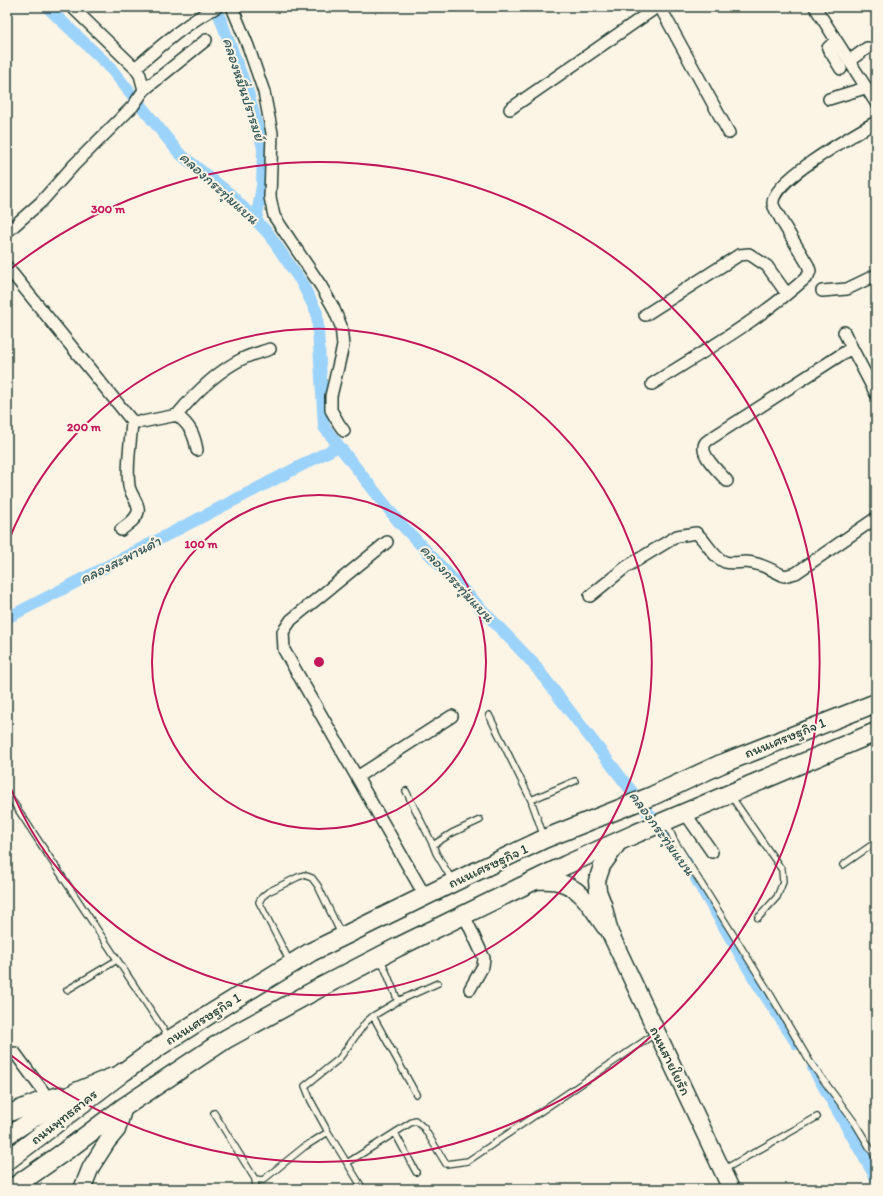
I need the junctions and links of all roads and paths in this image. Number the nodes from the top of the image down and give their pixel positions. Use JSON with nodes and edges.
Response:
{"nodes":[{"id":1,"x":72,"y":7,"type":"edge"},
{"id":2,"x":232,"y":7,"type":"edge"},
{"id":3,"x":658,"y":7,"type":"edge"},
{"id":4,"x":815,"y":7,"type":"edge"},
{"id":5,"x":214,"y":8,"type":"edge"},
{"id":6,"x":206,"y":40,"type":"dead end"},
{"id":7,"x":836,"y":40,"type":"junction"},
{"id":8,"x":867,"y":48,"type":"dead end"},
{"id":9,"x":849,"y":61,"type":"junction"},
{"id":10,"x":135,"y":68,"type":"junction"},
{"id":11,"x":840,"y":69,"type":"dead end"},
{"id":12,"x":865,"y":88,"type":"junction"},
{"id":13,"x":143,"y":92,"type":"junction"},
{"id":14,"x":829,"y":99,"type":"dead end"},
{"id":15,"x":876,"y":103,"type":"edge"},
{"id":16,"x":510,"y":109,"type":"dead end"},
{"id":17,"x":876,"y":122,"type":"edge"},
{"id":18,"x":729,"y":133,"type":"dead end"},
{"id":19,"x":7,"y":232,"type":"edge"},
{"id":20,"x":7,"y":267,"type":"edge"},
{"id":21,"x":876,"y":275,"type":"edge"},
{"id":22,"x":822,"y":291,"type":"dead end"},
{"id":23,"x":787,"y":294,"type":"junction"},
{"id":24,"x":645,"y":315,"type":"dead end"},
{"id":25,"x":844,"y":332,"type":"dead end"},
{"id":26,"x":852,"y":348,"type":"junction"},
{"id":27,"x":270,"y":349,"type":"dead end"},
{"id":28,"x":652,"y":384,"type":"dead end"},
{"id":29,"x":876,"y":394,"type":"edge"},
{"id":30,"x":177,"y":415,"type":"junction"},
{"id":31,"x":132,"y":421,"type":"junction"},
{"id":32,"x":344,"y":430,"type":"dead end"},
{"id":33,"x":197,"y":450,"type":"dead end"},
{"id":34,"x":727,"y":481,"type":"dead end"},
{"id":35,"x":876,"y":518,"type":"edge"},
{"id":36,"x":121,"y":530,"type":"dead end"},
{"id":37,"x":387,"y":542,"type":"dead end"},
{"id":38,"x":590,"y":596,"type":"dead end"},
{"id":39,"x":876,"y":702,"type":"edge"},
{"id":40,"x":489,"y":715,"type":"dead end"},
{"id":41,"x":452,"y":716,"type":"dead end"},
{"id":42,"x":876,"y":732,"type":"edge"},
{"id":43,"x":357,"y":777,"type":"junction"},
{"id":44,"x":575,"y":781,"type":"dead end"},
{"id":45,"x":406,"y":791,"type":"dead end"},
{"id":46,"x":7,"y":793,"type":"edge"},
{"id":47,"x":730,"y":794,"type":"junction"},
{"id":48,"x":531,"y":800,"type":"junction"},
{"id":49,"x":685,"y":813,"type":"junction"},
{"id":50,"x":480,"y":820,"type":"dead end"},
{"id":51,"x":665,"y":822,"type":"junction"},
{"id":52,"x":544,"y":839,"type":"junction"},
{"id":53,"x":619,"y":842,"type":"junction"},
{"id":54,"x":876,"y":842,"type":"edge"},
{"id":55,"x":433,"y":845,"type":"junction"},
{"id":56,"x":712,"y":852,"type":"dead end"},
{"id":57,"x":843,"y":865,"type":"dead end"},
{"id":58,"x":533,"y":881,"type":"junction"},
{"id":59,"x":454,"y":882,"type":"junction"},
{"id":60,"x":425,"y":896,"type":"junction"},
{"id":61,"x":464,"y":914,"type":"junction"},
{"id":62,"x":758,"y":918,"type":"dead end"},
{"id":63,"x":610,"y":933,"type":"junction"},
{"id":64,"x":342,"y":937,"type":"junction"},
{"id":65,"x":380,"y":956,"type":"junction"},
{"id":66,"x":117,"y":960,"type":"junction"},
{"id":67,"x":291,"y":964,"type":"junction"},
{"id":68,"x":438,"y":983,"type":"dead end"},
{"id":69,"x":470,"y":989,"type":"dead end"},
{"id":70,"x":67,"y":990,"type":"dead end"},
{"id":71,"x":398,"y":1001,"type":"junction"},
{"id":72,"x":373,"y":1016,"type":"junction"},
{"id":73,"x":657,"y":1033,"type":"junction"},
{"id":74,"x":170,"y":1040,"type":"junction"},
{"id":75,"x":15,"y":1053,"type":"dead end"},
{"id":76,"x":122,"y":1073,"type":"junction"},
{"id":77,"x":76,"y":1091,"type":"junction"},
{"id":78,"x":416,"y":1094,"type":"dead end"},
{"id":79,"x":48,"y":1098,"type":"junction"},
{"id":80,"x":124,"y":1107,"type":"junction"},
{"id":81,"x":7,"y":1113,"type":"edge"},
{"id":82,"x":214,"y":1113,"type":"dead end"},
{"id":83,"x":817,"y":1117,"type":"dead end"},
{"id":84,"x":328,"y":1132,"type":"junction"},
{"id":85,"x":395,"y":1133,"type":"junction"},
{"id":86,"x":7,"y":1136,"type":"edge"},
{"id":87,"x":876,"y":1158,"type":"edge"},
{"id":88,"x":7,"y":1161,"type":"edge"},
{"id":89,"x":347,"y":1163,"type":"junction"},
{"id":90,"x":723,"y":1170,"type":"junction"},
{"id":91,"x":416,"y":1172,"type":"dead end"},
{"id":92,"x":255,"y":1180,"type":"junction"},
{"id":93,"x":10,"y":1189,"type":"edge"},
{"id":94,"x":82,"y":1189,"type":"edge"},
{"id":95,"x":256,"y":1189,"type":"edge"},
{"id":96,"x":363,"y":1189,"type":"edge"},
{"id":97,"x":731,"y":1189,"type":"edge"}],
"edges":[{"from":1,"to":10,"type":"street"},
{"from":2,"to":32,"type":"street"},
{"from":3,"to":16,"type":"street"},
{"from":3,"to":18,"type":"street"},
{"from":4,"to":7,"type":"street"},
{"from":5,"to":10,"type":"street"},
{"from":6,"to":13,"type":"street"},
{"from":7,"to":9,"type":"street"},
{"from":7,"to":11,"type":"street"},
{"from":8,"to":9,"type":"street"},
{"from":9,"to":12,"type":"street"},
{"from":10,"to":13,"type":"street"},
{"from":12,"to":14,"type":"street"},
{"from":12,"to":15,"type":"street"},
{"from":13,"to":19,"type":"street"},
{"from":17,"to":23,"type":"street"},
{"from":20,"to":31,"type":"street"},
{"from":21,"to":22,"type":"street"},
{"from":23,"to":24,"type":"street"},
{"from":23,"to":28,"type":"street"},
{"from":25,"to":26,"type":"street"},
{"from":26,"to":29,"type":"street"},
{"from":26,"to":34,"type":"street"},
{"from":27,"to":30,"type":"street"},
{"from":30,"to":31,"type":"street"},
{"from":30,"to":33,"type":"street"},
{"from":31,"to":36,"type":"street"},
{"from":35,"to":38,"type":"street"},
{"from":37,"to":43,"type":"street"},
{"from":39,"to":52,"type":"main road","name":"ถนนเศรษฐกิจ 1"},
{"from":40,"to":48,"type":"lane"},
{"from":41,"to":43,"type":"street"},
{"from":42,"to":47,"type":"main road","name":"ถนนเศรษฐกิจ 1"},
{"from":43,"to":60,"type":"street"},
{"from":44,"to":48,"type":"lane"},
{"from":45,"to":55,"type":"lane"},
{"from":46,"to":66,"type":"lane"},
{"from":47,"to":49,"type":"main road","name":"ถนนเศรษฐกิจ 1"},
{"from":47,"to":62,"type":"lane"},
{"from":48,"to":52,"type":"lane"},
{"from":49,"to":51,"type":"main road","name":"ถนนเศรษฐกิจ 1"},
{"from":49,"to":56,"type":"street"},
{"from":50,"to":55,"type":"lane"},
{"from":51,"to":53,"type":"main road","name":"ถนนเศรษฐกิจ 1"},
{"from":51,"to":87,"type":"lane"},
{"from":52,"to":59,"type":"main road","name":"ถนนเศรษฐกิจ 1"},
{"from":53,"to":58,"type":"main road","name":"ถนนเศรษฐกิจ 1"},
{"from":53,"to":63,"type":"street","name":"ถนนสายใยรัก"},
{"from":54,"to":57,"type":"lane"},
{"from":55,"to":59,"type":"lane"},
{"from":58,"to":61,"type":"main road","name":"ถนนเศรษฐกิจ 1"},
{"from":58,"to":63,"type":"street","name":"ถนนสายใยรัก"},
{"from":59,"to":60,"type":"main road","name":"ถนนเศรษฐกิจ 1"},
{"from":60,"to":64,"type":"main road","name":"ถนนเศรษฐกิจ 1"},
{"from":61,"to":65,"type":"main road","name":"ถนนเศรษฐกิจ 1"},
{"from":61,"to":69,"type":"street"},
{"from":63,"to":73,"type":"street","name":"ถนนสายใยรัก"},
{"from":64,"to":67,"type":"main road","name":"ถนนเศรษฐกิจ 1"},
{"from":64,"to":67,"type":"lane"},
{"from":65,"to":71,"type":"lane"},
{"from":65,"to":80,"type":"main road","name":"ถนนเศรษฐกิจ 1"},
{"from":66,"to":70,"type":"lane"},
{"from":66,"to":74,"type":"lane"},
{"from":67,"to":74,"type":"main road","name":"ถนนเศรษฐกิจ 1"},
{"from":68,"to":71,"type":"lane"},
{"from":71,"to":72,"type":"lane"},
{"from":72,"to":78,"type":"lane"},
{"from":72,"to":84,"type":"lane"},
{"from":73,"to":85,"type":"lane"},
{"from":73,"to":90,"type":"street","name":"ถนนสายใยรัก"},
{"from":74,"to":76,"type":"main road","name":"ถนนเศรษฐกิจ 1"},
{"from":75,"to":79,"type":"street"},
{"from":76,"to":77,"type":"street"},
{"from":76,"to":88,"type":"main road","name":"ถนนพุทธสาคร"},
{"from":77,"to":79,"type":"street"},
{"from":77,"to":86,"type":"street"},
{"from":79,"to":81,"type":"street"},
{"from":80,"to":93,"type":"main road","name":"ถนนพุทธสาคร"},
{"from":80,"to":94,"type":"street"},
{"from":82,"to":92,"type":"lane"},
{"from":83,"to":90,"type":"lane"},
{"from":84,"to":89,"type":"lane"},
{"from":84,"to":92,"type":"lane"},
{"from":85,"to":89,"type":"lane"},
{"from":85,"to":91,"type":"lane"},
{"from":89,"to":96,"type":"lane"},
{"from":90,"to":97,"type":"street","name":"ถนนสายใยรัก"},
{"from":92,"to":95,"type":"lane"}]}
